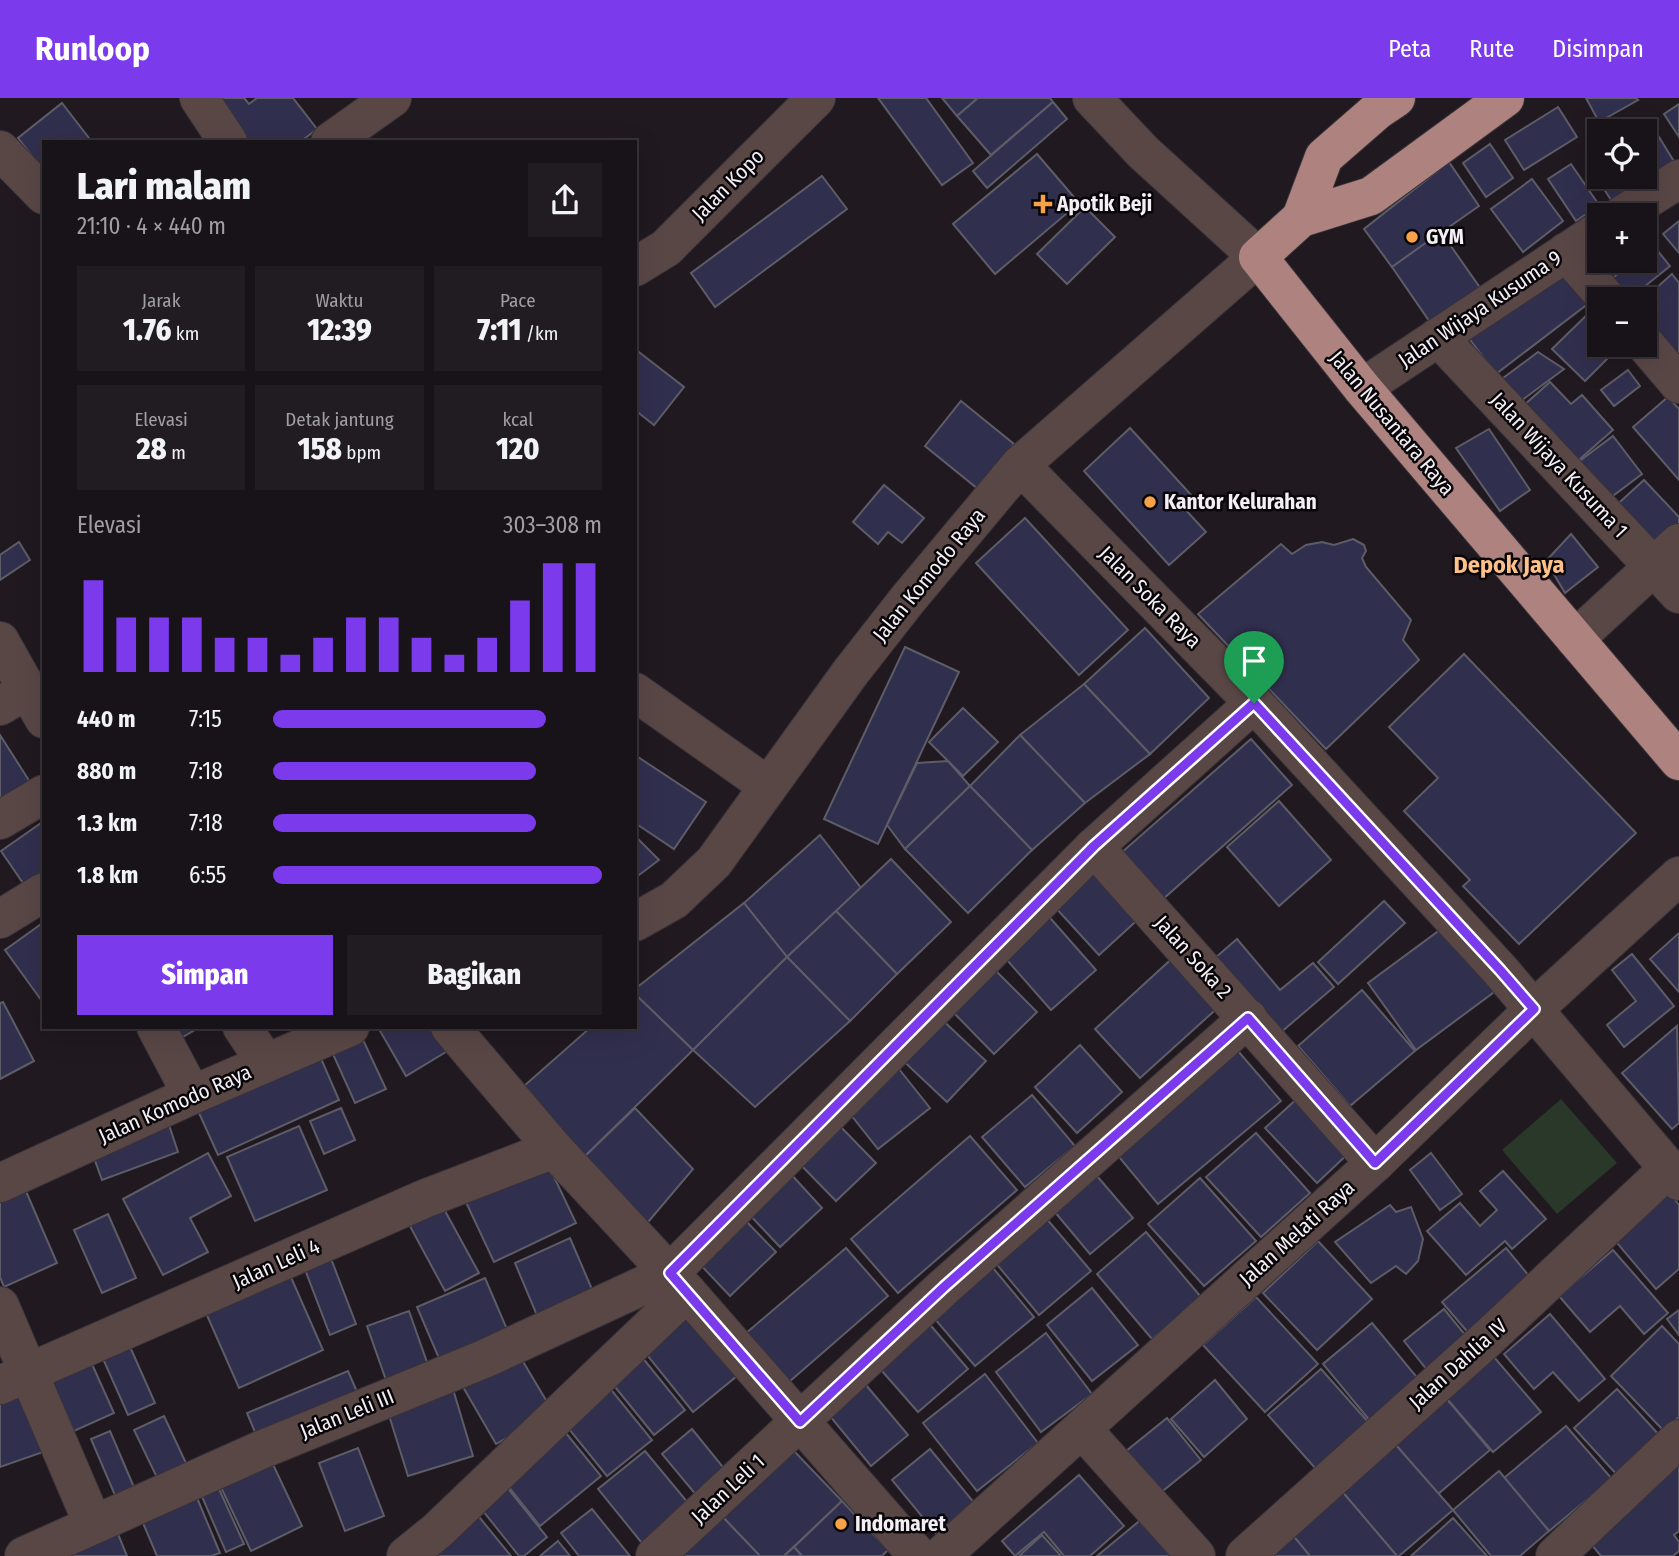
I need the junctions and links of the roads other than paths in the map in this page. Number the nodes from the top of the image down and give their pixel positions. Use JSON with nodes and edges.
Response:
{"nodes":[{"id":1,"x":198,"y":98,"type":"edge"},
{"id":2,"x":392,"y":98,"type":"edge"},
{"id":3,"x":816,"y":98,"type":"edge"},
{"id":4,"x":1092,"y":98,"type":"edge"},
{"id":5,"x":1396,"y":98,"type":"edge"},
{"id":6,"x":1506,"y":98,"type":"edge"},
{"id":7,"x":227,"y":140,"type":"edge"},
{"id":8,"x":333,"y":140,"type":"edge"},
{"id":9,"x":0,"y":150,"type":"edge"},
{"id":10,"x":1679,"y":179,"type":"edge"},
{"id":11,"x":42,"y":193,"type":"edge"},
{"id":12,"x":1641,"y":203,"type":"edge"},
{"id":13,"x":1301,"y":218,"type":"junction"},
{"id":14,"x":1587,"y":238,"type":"edge"},
{"id":15,"x":1566,"y":252,"type":"junction"},
{"id":16,"x":1258,"y":257,"type":"junction"},
{"id":17,"x":637,"y":266,"type":"edge"},
{"id":18,"x":1597,"y":287,"type":"edge"},
{"id":19,"x":1438,"y":337,"type":"junction"},
{"id":20,"x":1656,"y":357,"type":"edge"},
{"id":21,"x":1679,"y":384,"type":"edge"},
{"id":22,"x":1362,"y":388,"type":"junction"},
{"id":23,"x":1020,"y":466,"type":"junction"},
{"id":24,"x":1671,"y":568,"type":"edge"},
{"id":25,"x":1575,"y":639,"type":"junction"},
{"id":26,"x":0,"y":641,"type":"edge"},
{"id":27,"x":637,"y":693,"type":"edge"},
{"id":28,"x":1254,"y":703,"type":"junction"},
{"id":29,"x":24,"y":705,"type":"edge"},
{"id":30,"x":1673,"y":743,"type":"edge"},
{"id":31,"x":768,"y":786,"type":"junction"},
{"id":32,"x":42,"y":795,"type":"edge"},
{"id":33,"x":0,"y":820,"type":"edge"},
{"id":34,"x":1094,"y":846,"type":"junction"},
{"id":35,"x":1679,"y":876,"type":"edge"},
{"id":36,"x":42,"y":893,"type":"edge"},
{"id":37,"x":0,"y":919,"type":"edge"},
{"id":38,"x":637,"y":921,"type":"edge"},
{"id":39,"x":1534,"y":1009,"type":"junction"},
{"id":40,"x":1248,"y":1018,"type":"junction"},
{"id":41,"x":157,"y":1029,"type":"edge"},
{"id":42,"x":243,"y":1029,"type":"edge"},
{"id":43,"x":345,"y":1029,"type":"edge"},
{"id":44,"x":452,"y":1029,"type":"edge"},
{"id":45,"x":266,"y":1063,"type":"junction"},
{"id":46,"x":192,"y":1095,"type":"junction"},
{"id":47,"x":554,"y":1149,"type":"junction"},
{"id":48,"x":1375,"y":1163,"type":"junction"},
{"id":49,"x":1673,"y":1175,"type":"edge"},
{"id":50,"x":0,"y":1183,"type":"edge"},
{"id":51,"x":679,"y":1283,"type":"junction"},
{"id":52,"x":0,"y":1306,"type":"edge"},
{"id":53,"x":14,"y":1379,"type":"edge"},
{"id":54,"x":800,"y":1422,"type":"junction"},
{"id":55,"x":1082,"y":1429,"type":"junction"},
{"id":56,"x":1679,"y":1439,"type":"edge"},
{"id":57,"x":93,"y":1524,"type":"junction"},
{"id":58,"x":24,"y":1556,"type":"edge"},
{"id":59,"x":406,"y":1556,"type":"edge"},
{"id":60,"x":655,"y":1556,"type":"edge"},
{"id":61,"x":918,"y":1556,"type":"edge"},
{"id":62,"x":941,"y":1556,"type":"edge"},
{"id":63,"x":1196,"y":1556,"type":"edge"},
{"id":64,"x":1245,"y":1556,"type":"edge"},
{"id":65,"x":1555,"y":1556,"type":"edge"}],
"edges":[{"from":1,"to":7,"type":"street"},
{"from":2,"to":8,"type":"street"},
{"from":3,"to":17,"type":"street","name":"Jalan Kopo"},
{"from":4,"to":16,"type":"street","name":"Jalan Nusantara Raya"},
{"from":5,"to":13,"type":"highway"},
{"from":6,"to":13,"type":"highway"},
{"from":9,"to":11,"type":"street"},
{"from":10,"to":12,"type":"street"},
{"from":13,"to":16,"type":"highway"},
{"from":14,"to":15,"type":"street","name":"Jalan Wijaya Kusuma 9"},
{"from":15,"to":18,"type":"street"},
{"from":15,"to":19,"type":"street","name":"Jalan Wijaya Kusuma 9"},
{"from":16,"to":22,"type":"highway","name":"Jalan Nusantara Raya"},
{"from":16,"to":23,"type":"street","name":"Jalan Komodo Raya"},
{"from":19,"to":22,"type":"street","name":"Jalan Wijaya Kusuma 9"},
{"from":19,"to":24,"type":"street","name":"Jalan Wijaya Kusuma 1"},
{"from":20,"to":21,"type":"street"},
{"from":22,"to":25,"type":"highway","name":"Jalan Nusantara Raya"},
{"from":23,"to":28,"type":"street","name":"Jalan Soka Raya"},
{"from":23,"to":31,"type":"street","name":"Jalan Komodo Raya"},
{"from":24,"to":25,"type":"street"},
{"from":25,"to":30,"type":"highway","name":"Jalan Nusantara Raya"},
{"from":26,"to":29,"type":"street"},
{"from":27,"to":31,"type":"street"},
{"from":28,"to":34,"type":"street"},
{"from":28,"to":39,"type":"street","name":"Jalan Soka Raya"},
{"from":31,"to":38,"type":"street","name":"Jalan Komodo Raya"},
{"from":32,"to":33,"type":"street"},
{"from":34,"to":40,"type":"street","name":"Jalan Soka 2"},
{"from":34,"to":51,"type":"street"},
{"from":35,"to":39,"type":"street","name":"Jalan Melati Raya"},
{"from":36,"to":37,"type":"street"},
{"from":39,"to":48,"type":"street","name":"Jalan Melati Raya"},
{"from":39,"to":49,"type":"street","name":"Jalan Soka Raya"},
{"from":40,"to":48,"type":"street","name":"Jalan Soka 2"},
{"from":40,"to":54,"type":"street","name":"Jalan Leli 1"},
{"from":41,"to":46,"type":"street"},
{"from":42,"to":45,"type":"street"},
{"from":43,"to":45,"type":"street","name":"Jalan Komodo Raya"},
{"from":44,"to":47,"type":"street"},
{"from":45,"to":46,"type":"street","name":"Jalan Komodo Raya"},
{"from":46,"to":50,"type":"street","name":"Jalan Komodo Raya"},
{"from":47,"to":51,"type":"street"},
{"from":47,"to":53,"type":"street","name":"Jalan Leli 4"},
{"from":48,"to":55,"type":"street","name":"Jalan Melati Raya"},
{"from":49,"to":64,"type":"street","name":"Jalan Dahlia IV"},
{"from":51,"to":54,"type":"street"},
{"from":51,"to":57,"type":"street","name":"Jalan Leli III"},
{"from":51,"to":59,"type":"street"},
{"from":52,"to":53,"type":"street"},
{"from":53,"to":57,"type":"street"},
{"from":54,"to":60,"type":"street","name":"Jalan Leli 1"},
{"from":54,"to":61,"type":"street"},
{"from":55,"to":62,"type":"street","name":"Jalan Melati Raya"},
{"from":55,"to":63,"type":"street"},
{"from":56,"to":65,"type":"street"},
{"from":57,"to":58,"type":"street","name":"Jalan Leli III"}]}
